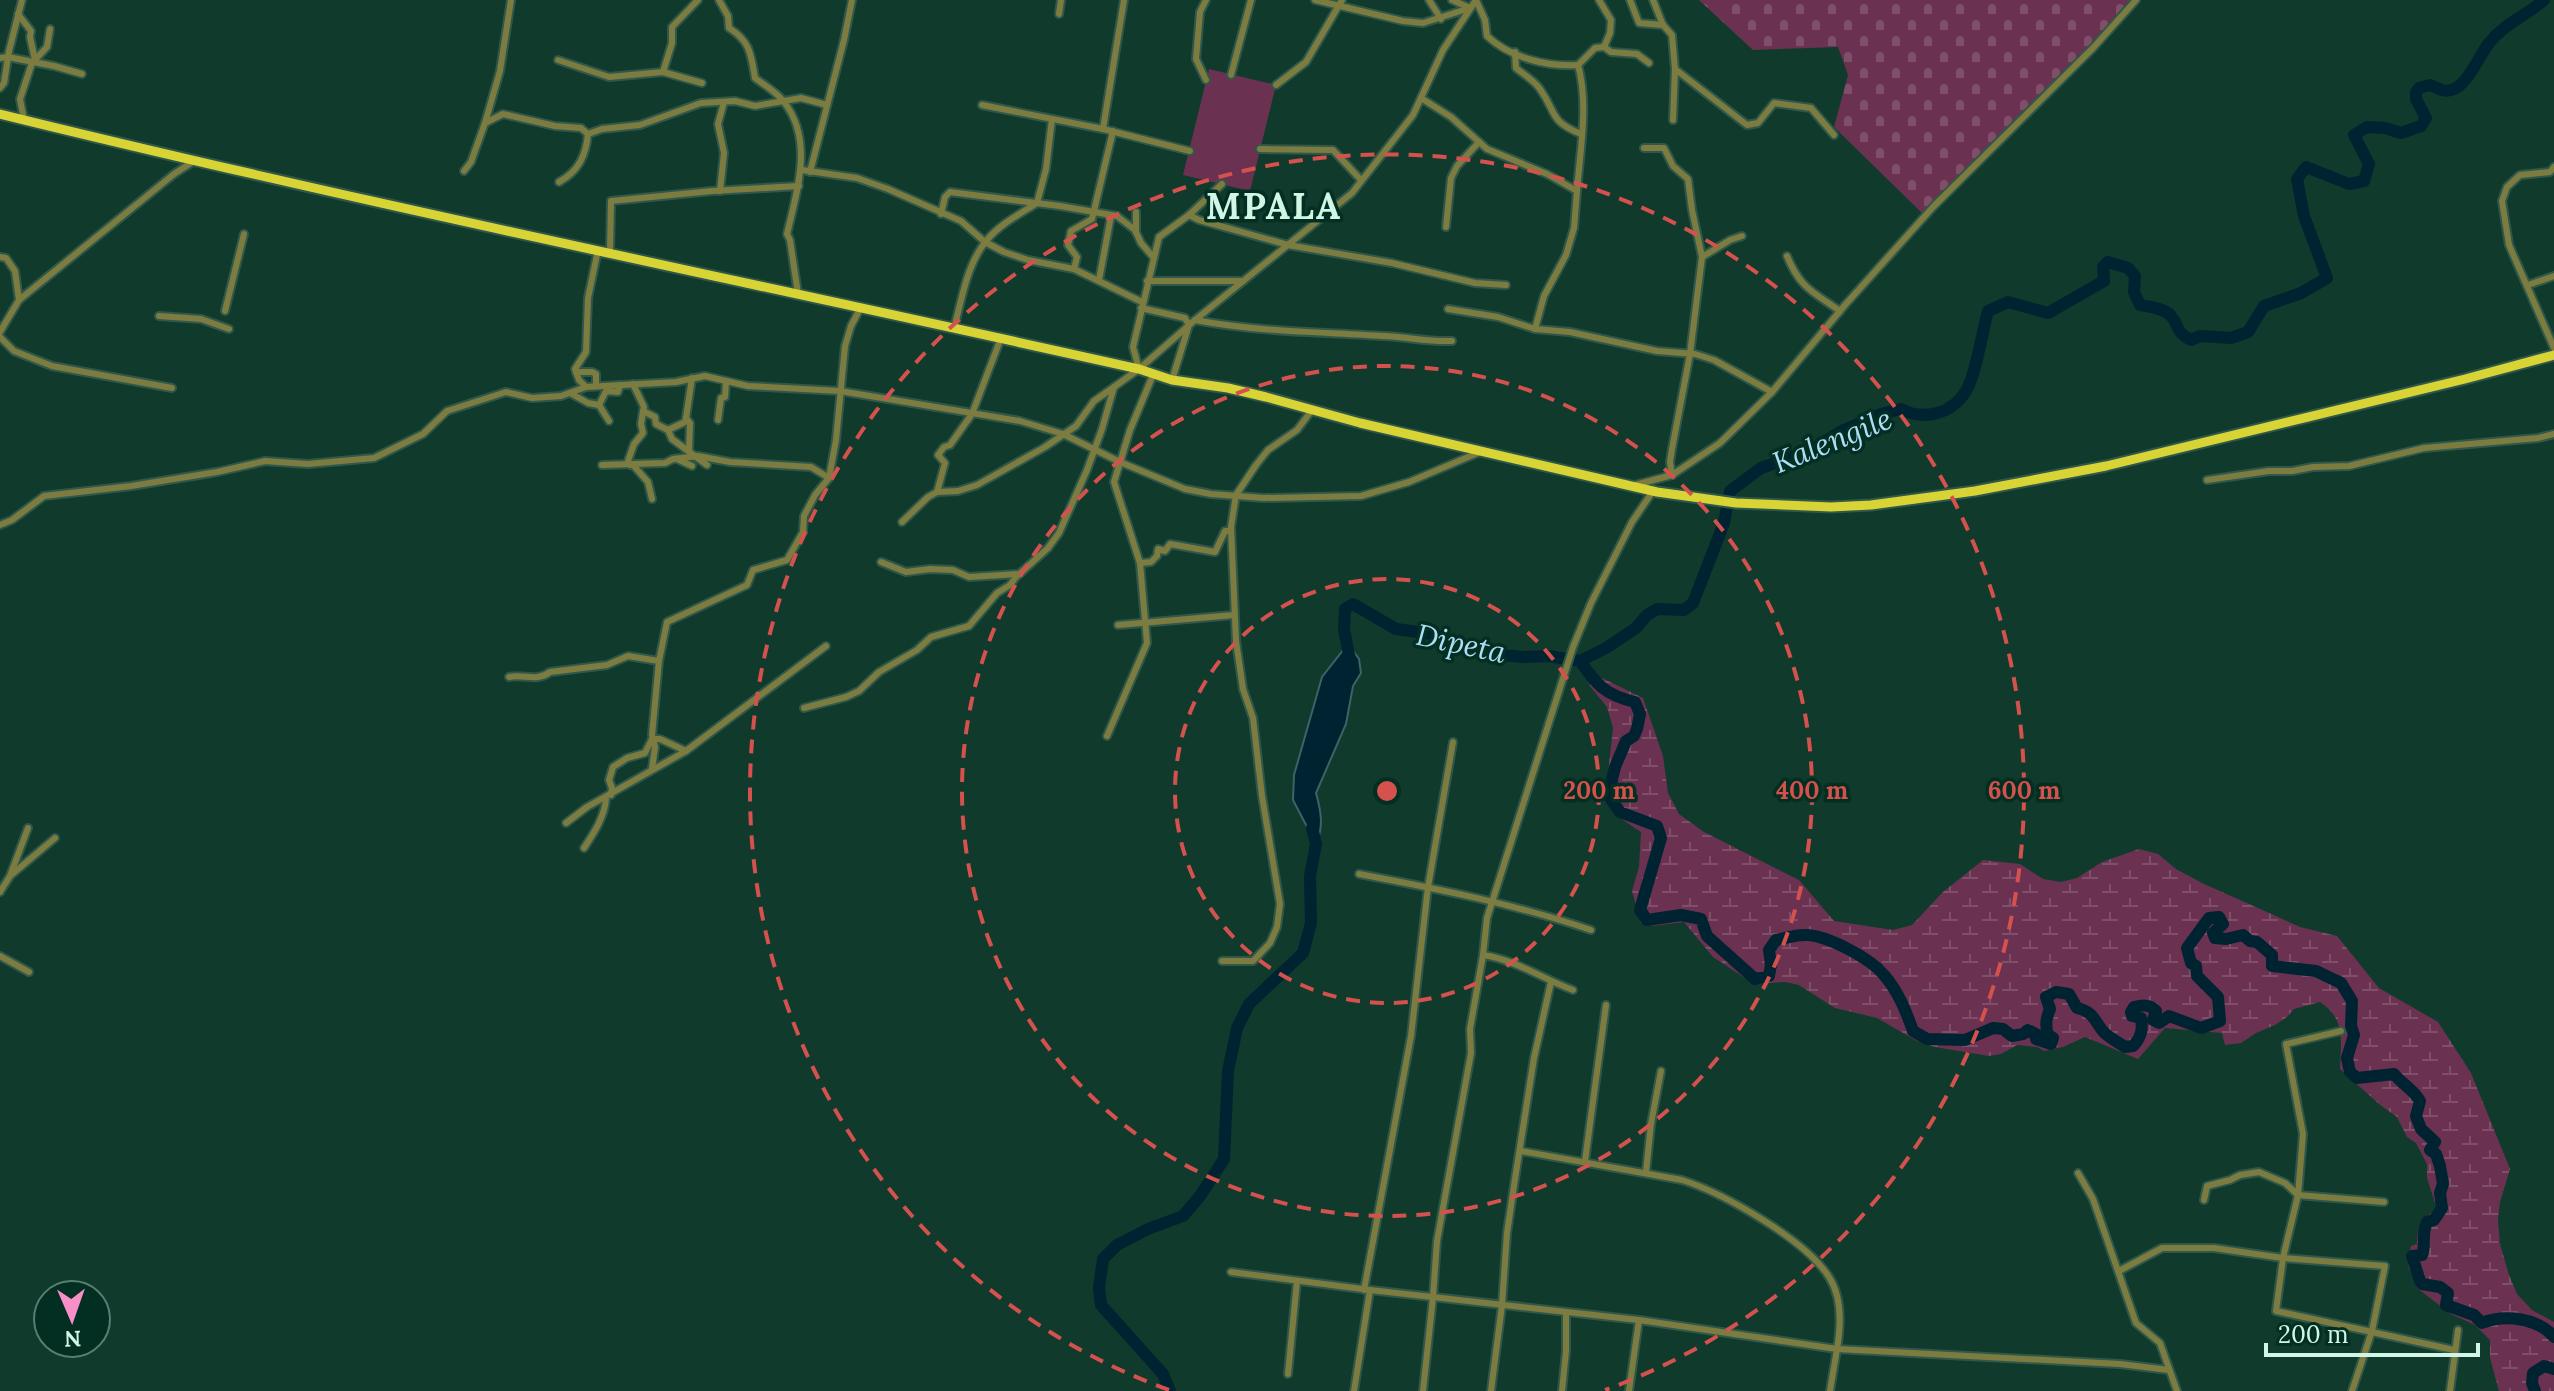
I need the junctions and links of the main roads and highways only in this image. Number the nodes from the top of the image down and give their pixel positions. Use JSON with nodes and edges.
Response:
{"nodes":[{"id":1,"x":0,"y":114,"type":"edge"},
{"id":2,"x":2554,"y":355,"type":"edge"}],
"edges":[{"from":1,"to":2,"type":"highway"}]}
